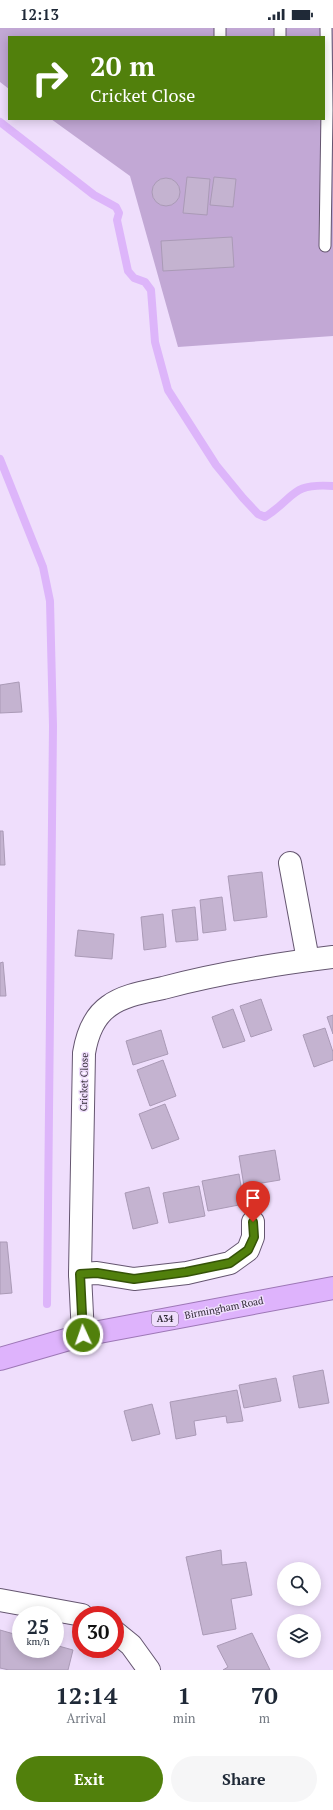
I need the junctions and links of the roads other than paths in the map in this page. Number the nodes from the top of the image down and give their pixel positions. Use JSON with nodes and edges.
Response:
{"nodes":[{"id":1,"x":326,"y":28,"type":"edge"},
{"id":2,"x":326,"y":109,"type":"edge"},
{"id":3,"x":325,"y":246,"type":"dead end"},
{"id":4,"x":290,"y":862,"type":"dead end"},
{"id":5,"x":333,"y":957,"type":"edge"},
{"id":6,"x":308,"y":960,"type":"junction"},
{"id":7,"x":253,"y":1222,"type":"dead end"},
{"id":8,"x":80,"y":1274,"type":"junction"},
{"id":9,"x":333,"y":1288,"type":"edge"},
{"id":10,"x":83,"y":1335,"type":"junction"},
{"id":11,"x":0,"y":1359,"type":"edge"},
{"id":12,"x":0,"y":1600,"type":"edge"},
{"id":13,"x":72,"y":1613,"type":"edge"},
{"id":14,"x":124,"y":1639,"type":"edge"},
{"id":15,"x":149,"y":1670,"type":"edge"}],
"edges":[{"from":1,"to":2,"type":"lane"},
{"from":2,"to":3,"type":"lane"},
{"from":4,"to":6,"type":"street"},
{"from":5,"to":6,"type":"street","name":"Cricket Close"},
{"from":6,"to":8,"type":"street","name":"Cricket Close"},
{"from":7,"to":8,"type":"street"},
{"from":8,"to":10,"type":"street","name":"Cricket Close"},
{"from":9,"to":10,"type":"highway","name":"Birmingham Road","number":"A34"},
{"from":10,"to":11,"type":"highway","name":"Birmingham Road","number":"A34"},
{"from":12,"to":13,"type":"street"},
{"from":14,"to":15,"type":"street"}]}
